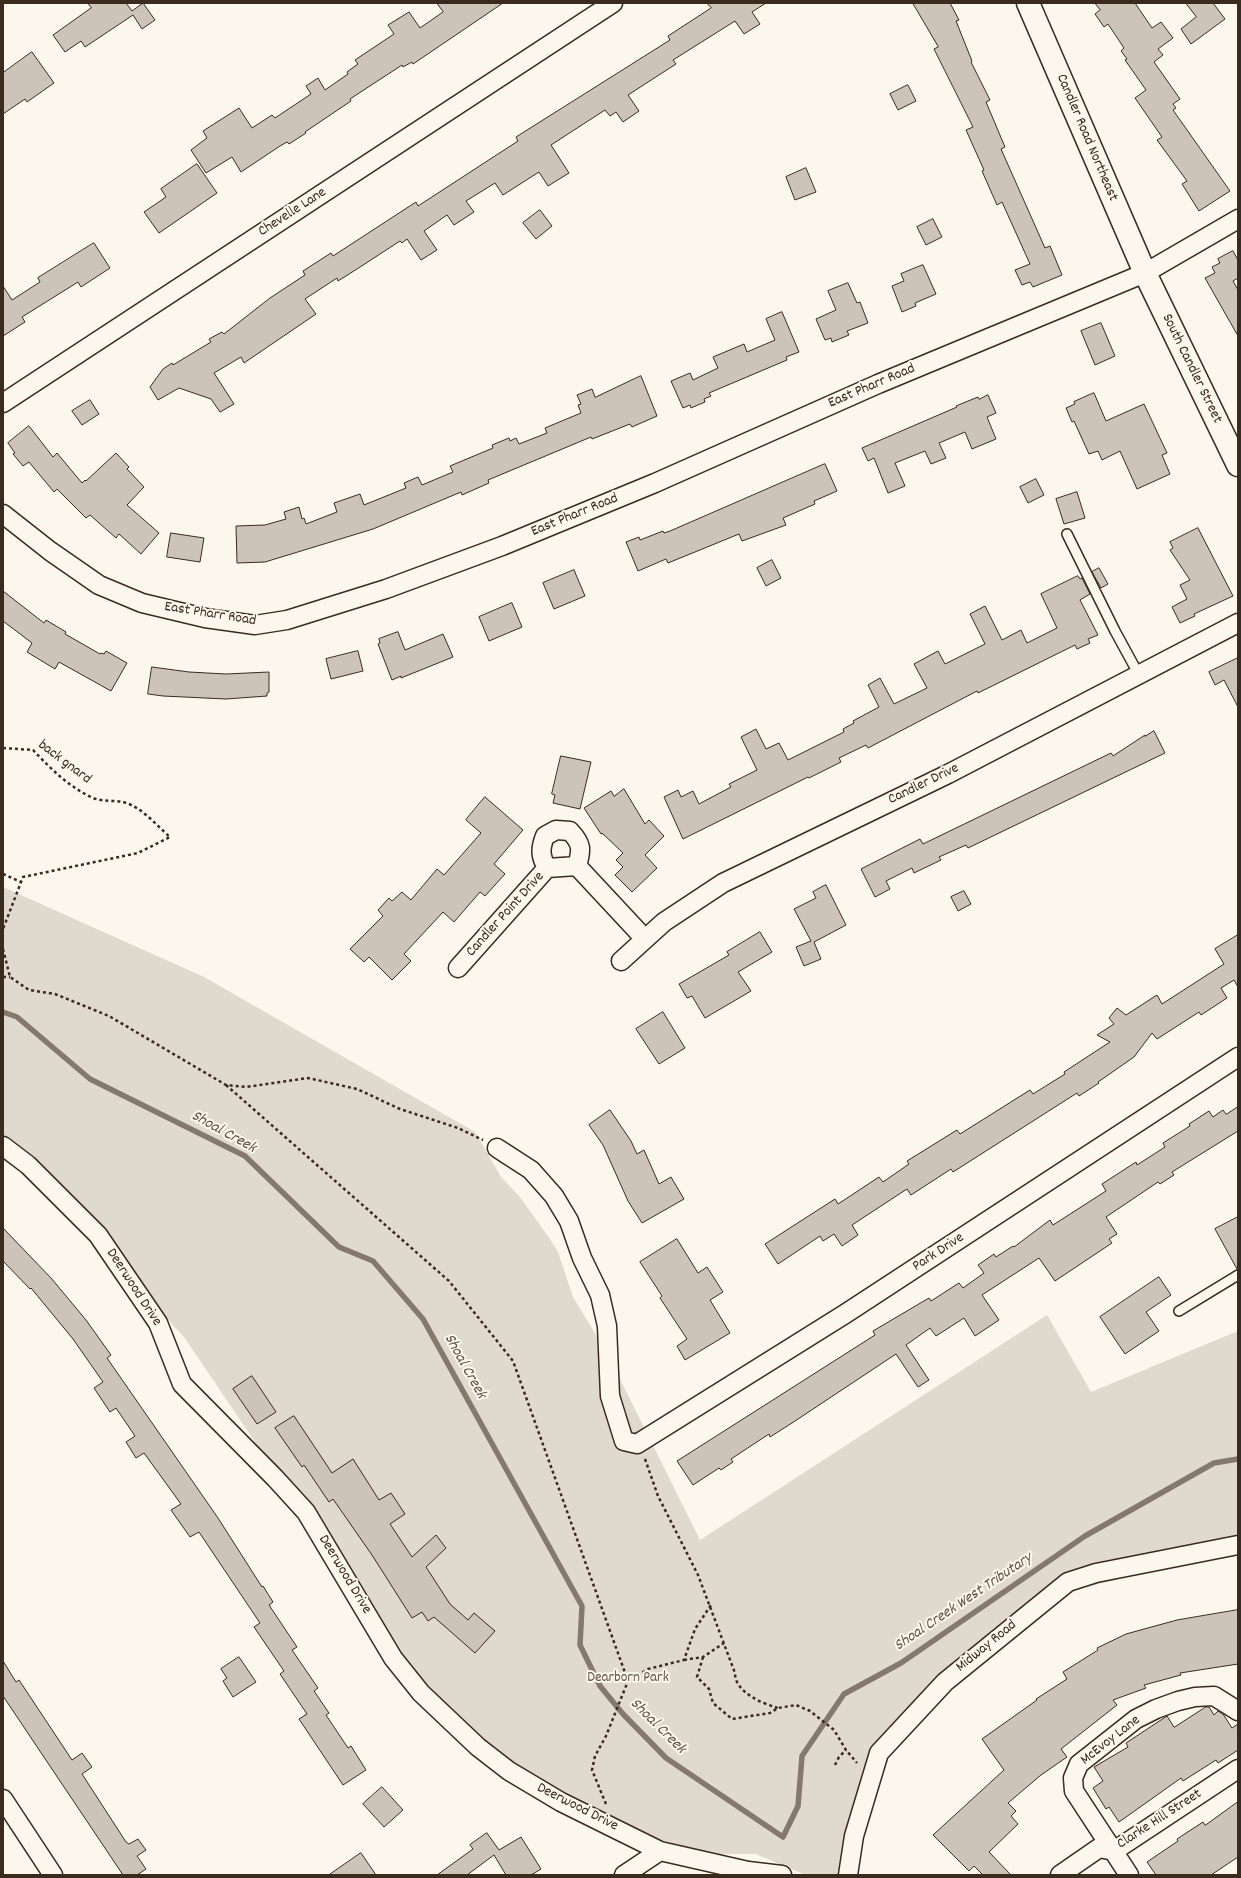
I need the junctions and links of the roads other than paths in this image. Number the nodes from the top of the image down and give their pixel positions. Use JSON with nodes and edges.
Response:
{"nodes":[{"id":1,"x":613,"y":3,"type":"edge"},
{"id":2,"x":1028,"y":3,"type":"edge"},
{"id":3,"x":1238,"y":219,"type":"edge"},
{"id":4,"x":1145,"y":273,"type":"junction"},
{"id":5,"x":3,"y":403,"type":"edge"},
{"id":6,"x":1238,"y":465,"type":"edge"},
{"id":7,"x":3,"y":514,"type":"edge"},
{"id":8,"x":1067,"y":534,"type":"dead end"},
{"id":9,"x":1238,"y":623,"type":"edge"},
{"id":10,"x":1139,"y":675,"type":"junction"},
{"id":11,"x":577,"y":866,"type":"junction"},
{"id":12,"x":547,"y":868,"type":"junction"},
{"id":13,"x":645,"y":939,"type":"junction"},
{"id":14,"x":621,"y":961,"type":"dead end"},
{"id":15,"x":458,"y":968,"type":"dead end"},
{"id":16,"x":1238,"y":1057,"type":"edge"},
{"id":17,"x":3,"y":1146,"type":"edge"},
{"id":18,"x":497,"y":1148,"type":"road end"},
{"id":19,"x":1238,"y":1275,"type":"edge"},
{"id":20,"x":1179,"y":1312,"type":"dead end"},
{"id":21,"x":1238,"y":1545,"type":"edge"},
{"id":22,"x":1238,"y":1711,"type":"edge"},
{"id":23,"x":1238,"y":1769,"type":"edge"},
{"id":24,"x":3,"y":1800,"type":"edge"},
{"id":25,"x":660,"y":1851,"type":"junction"},
{"id":26,"x":1114,"y":1851,"type":"junction"},
{"id":27,"x":52,"y":1875,"type":"edge"},
{"id":28,"x":624,"y":1875,"type":"edge"},
{"id":29,"x":782,"y":1875,"type":"edge"},
{"id":30,"x":848,"y":1875,"type":"edge"},
{"id":31,"x":1060,"y":1875,"type":"edge"},
{"id":32,"x":1129,"y":1875,"type":"edge"}],
"edges":[{"from":1,"to":5,"type":"street","name":"Chevelle Lane"},
{"from":2,"to":4,"type":"main road","name":"Candler Road Northeast"},
{"from":3,"to":4,"type":"street","name":"East Pharr Road"},
{"from":4,"to":6,"type":"main road","name":"South Candler Street"},
{"from":4,"to":7,"type":"street","name":"East Pharr Road"},
{"from":8,"to":10,"type":"lane"},
{"from":9,"to":10,"type":"street","name":"Candler Drive"},
{"from":10,"to":13,"type":"street","name":"Candler Drive"},
{"from":11,"to":12,"type":"street","name":"Candler Point Drive"},
{"from":11,"to":12,"type":"street"},
{"from":11,"to":13,"type":"street"},
{"from":12,"to":15,"type":"street","name":"Candler Point Drive"},
{"from":13,"to":14,"type":"street","name":"Candler Drive"},
{"from":16,"to":18,"type":"street","name":"Park Drive"},
{"from":17,"to":25,"type":"street","name":"Deerwood Drive"},
{"from":19,"to":20,"type":"lane"},
{"from":21,"to":30,"type":"street","name":"Midway Road"},
{"from":22,"to":26,"type":"street","name":"McEvoy Lane"},
{"from":23,"to":26,"type":"street","name":"Clarke Hill Street"},
{"from":24,"to":27,"type":"street"},
{"from":25,"to":28,"type":"street"},
{"from":25,"to":29,"type":"street","name":"Deerwood Drive"},
{"from":26,"to":31,"type":"street","name":"Clarke Hill Street"},
{"from":26,"to":32,"type":"street","name":"McEvoy Lane"}]}
